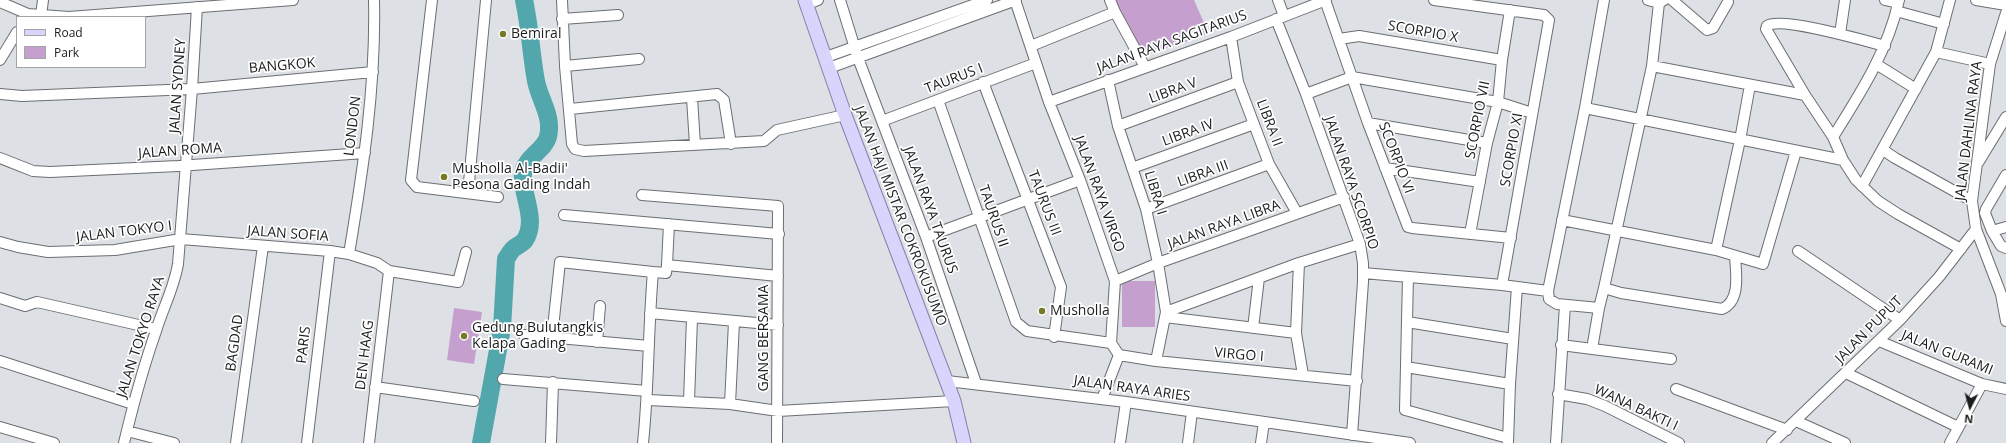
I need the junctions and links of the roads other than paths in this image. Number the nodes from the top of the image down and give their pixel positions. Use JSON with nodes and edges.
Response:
{"nodes":[{"id":1,"x":43,"y":0,"type":"edge"},
{"id":2,"x":293,"y":0,"type":"edge"},
{"id":3,"x":374,"y":0,"type":"edge"},
{"id":4,"x":432,"y":0,"type":"edge"},
{"id":5,"x":486,"y":0,"type":"edge"},
{"id":6,"x":562,"y":0,"type":"edge"},
{"id":7,"x":840,"y":0,"type":"edge"},
{"id":8,"x":987,"y":0,"type":"edge"},
{"id":9,"x":1015,"y":0,"type":"edge"},
{"id":10,"x":1110,"y":0,"type":"edge"},
{"id":11,"x":1278,"y":0,"type":"edge"},
{"id":12,"x":1325,"y":0,"type":"edge"},
{"id":13,"x":1434,"y":0,"type":"edge"},
{"id":14,"x":1604,"y":0,"type":"edge"},
{"id":15,"x":1648,"y":0,"type":"edge"},
{"id":16,"x":1672,"y":0,"type":"edge"},
{"id":17,"x":1845,"y":0,"type":"edge"},
{"id":18,"x":1885,"y":0,"type":"edge"},
{"id":19,"x":1950,"y":0,"type":"edge"},
{"id":20,"x":1976,"y":0,"type":"edge"},
{"id":21,"x":1662,"y":1,"type":"edge"},
{"id":22,"x":0,"y":2,"type":"edge"},
{"id":23,"x":239,"y":2,"type":"edge"},
{"id":24,"x":810,"y":2,"type":"edge"},
{"id":25,"x":1728,"y":2,"type":"dead end"},
{"id":26,"x":177,"y":4,"type":"edge"},
{"id":27,"x":1898,"y":5,"type":"edge"},
{"id":28,"x":2006,"y":5,"type":"edge"},
{"id":29,"x":197,"y":7,"type":"junction"},
{"id":30,"x":1510,"y":10,"type":"junction"},
{"id":31,"x":1115,"y":12,"type":"junction"},
{"id":32,"x":2006,"y":13,"type":"edge"},
{"id":33,"x":618,"y":15,"type":"dead end"},
{"id":34,"x":27,"y":16,"type":"edge"},
{"id":35,"x":41,"y":16,"type":"joint"},
{"id":36,"x":77,"y":16,"type":"edge"},
{"id":37,"x":1280,"y":18,"type":"junction"},
{"id":38,"x":562,"y":19,"type":"junction"},
{"id":39,"x":1944,"y":24,"type":"junction"},
{"id":40,"x":16,"y":34,"type":"edge"},
{"id":41,"x":1840,"y":34,"type":"junction"},
{"id":42,"x":1231,"y":37,"type":"junction"},
{"id":43,"x":1339,"y":39,"type":"junction"},
{"id":44,"x":1030,"y":46,"type":"junction"},
{"id":45,"x":1885,"y":46,"type":"junction"},
{"id":46,"x":855,"y":48,"type":"junction"},
{"id":47,"x":1936,"y":52,"type":"junction"},
{"id":48,"x":858,"y":58,"type":"junction"},
{"id":49,"x":639,"y":59,"type":"dead end"},
{"id":50,"x":0,"y":60,"type":"edge"},
{"id":51,"x":1502,"y":60,"type":"junction"},
{"id":52,"x":827,"y":62,"type":"junction"},
{"id":53,"x":1036,"y":63,"type":"junction"},
{"id":54,"x":1876,"y":64,"type":"junction"},
{"id":55,"x":1990,"y":64,"type":"junction"},
{"id":56,"x":565,"y":66,"type":"junction"},
{"id":57,"x":1652,"y":66,"type":"junction"},
{"id":58,"x":1145,"y":67,"type":"junction"},
{"id":59,"x":373,"y":72,"type":"junction"},
{"id":60,"x":1352,"y":77,"type":"junction"},
{"id":61,"x":1108,"y":80,"type":"junction"},
{"id":62,"x":983,"y":82,"type":"junction"},
{"id":63,"x":1238,"y":82,"type":"junction"},
{"id":64,"x":1750,"y":85,"type":"junction"},
{"id":65,"x":192,"y":89,"type":"junction"},
{"id":66,"x":1916,"y":89,"type":"junction"},
{"id":67,"x":0,"y":94,"type":"edge"},
{"id":68,"x":1306,"y":94,"type":"junction"},
{"id":69,"x":1806,"y":95,"type":"junction"},
{"id":70,"x":692,"y":98,"type":"junction"},
{"id":71,"x":938,"y":100,"type":"junction"},
{"id":72,"x":1049,"y":102,"type":"junction"},
{"id":73,"x":1498,"y":102,"type":"junction"},
{"id":74,"x":1585,"y":108,"type":"junction"},
{"id":75,"x":570,"y":110,"type":"junction"},
{"id":76,"x":1532,"y":113,"type":"junction"},
{"id":77,"x":845,"y":115,"type":"junction"},
{"id":78,"x":2006,"y":117,"type":"edge"},
{"id":79,"x":1641,"y":119,"type":"junction"},
{"id":80,"x":882,"y":121,"type":"junction"},
{"id":81,"x":1368,"y":123,"type":"junction"},
{"id":82,"x":1254,"y":124,"type":"junction"},
{"id":83,"x":1118,"y":126,"type":"junction"},
{"id":84,"x":1833,"y":137,"type":"junction"},
{"id":85,"x":1740,"y":140,"type":"junction"},
{"id":86,"x":1487,"y":143,"type":"junction"},
{"id":87,"x":731,"y":144,"type":"junction"},
{"id":88,"x":695,"y":145,"type":"junction"},
{"id":89,"x":1883,"y":150,"type":"junction"},
{"id":90,"x":1796,"y":151,"type":"junction"},
{"id":91,"x":365,"y":153,"type":"junction"},
{"id":92,"x":0,"y":158,"type":"edge"},
{"id":93,"x":1843,"y":160,"type":"junction"},
{"id":94,"x":1270,"y":164,"type":"junction"},
{"id":95,"x":186,"y":166,"type":"junction"},
{"id":96,"x":1976,"y":167,"type":"junction"},
{"id":97,"x":1132,"y":168,"type":"junction"},
{"id":98,"x":1385,"y":168,"type":"junction"},
{"id":99,"x":2006,"y":175,"type":"edge"},
{"id":100,"x":1080,"y":180,"type":"junction"},
{"id":101,"x":1480,"y":182,"type":"junction"},
{"id":102,"x":1862,"y":186,"type":"junction"},
{"id":103,"x":468,"y":193,"type":"junction"},
{"id":104,"x":642,"y":195,"type":"dead end"},
{"id":105,"x":498,"y":197,"type":"dead end"},
{"id":106,"x":1344,"y":197,"type":"junction"},
{"id":107,"x":1028,"y":198,"type":"junction"},
{"id":108,"x":1972,"y":201,"type":"junction"},
{"id":109,"x":1146,"y":209,"type":"junction"},
{"id":110,"x":1297,"y":213,"type":"junction"},
{"id":111,"x":564,"y":215,"type":"dead end"},
{"id":112,"x":978,"y":217,"type":"junction"},
{"id":113,"x":1562,"y":220,"type":"junction"},
{"id":114,"x":669,"y":224,"type":"junction"},
{"id":115,"x":2006,"y":227,"type":"edge"},
{"id":116,"x":1617,"y":230,"type":"junction"},
{"id":117,"x":1993,"y":232,"type":"junction"},
{"id":118,"x":779,"y":234,"type":"junction"},
{"id":119,"x":1470,"y":234,"type":"junction"},
{"id":120,"x":926,"y":237,"type":"junction"},
{"id":121,"x":1980,"y":237,"type":"junction"},
{"id":122,"x":1511,"y":238,"type":"junction"},
{"id":123,"x":181,"y":239,"type":"junction"},
{"id":124,"x":0,"y":242,"type":"edge"},
{"id":125,"x":1360,"y":244,"type":"junction"},
{"id":126,"x":262,"y":246,"type":"junction"},
{"id":127,"x":2006,"y":248,"type":"edge"},
{"id":128,"x":1961,"y":249,"type":"junction"},
{"id":129,"x":1716,"y":250,"type":"junction"},
{"id":130,"x":330,"y":251,"type":"junction"},
{"id":131,"x":1798,"y":251,"type":"dead end"},
{"id":132,"x":466,"y":252,"type":"dead end"},
{"id":133,"x":349,"y":254,"type":"junction"},
{"id":134,"x":1735,"y":256,"type":"junction"},
{"id":135,"x":1158,"y":263,"type":"junction"},
{"id":136,"x":1299,"y":263,"type":"junction"},
{"id":137,"x":667,"y":265,"type":"junction"},
{"id":138,"x":389,"y":271,"type":"junction"},
{"id":139,"x":653,"y":272,"type":"junction"},
{"id":140,"x":1363,"y":273,"type":"junction"},
{"id":141,"x":778,"y":276,"type":"junction"},
{"id":142,"x":1408,"y":277,"type":"junction"},
{"id":143,"x":1259,"y":278,"type":"junction"},
{"id":144,"x":1115,"y":281,"type":"junction"},
{"id":145,"x":1502,"y":285,"type":"junction"},
{"id":146,"x":1517,"y":287,"type":"junction"},
{"id":147,"x":1604,"y":288,"type":"junction"},
{"id":148,"x":1548,"y":291,"type":"junction"},
{"id":149,"x":0,"y":298,"type":"edge"},
{"id":150,"x":1565,"y":305,"type":"junction"},
{"id":151,"x":600,"y":306,"type":"dead end"},
{"id":152,"x":1599,"y":308,"type":"junction"},
{"id":153,"x":650,"y":313,"type":"junction"},
{"id":154,"x":1165,"y":315,"type":"junction"},
{"id":155,"x":692,"y":318,"type":"junction"},
{"id":156,"x":1900,"y":320,"type":"junction"},
{"id":157,"x":2006,"y":321,"type":"edge"},
{"id":158,"x":734,"y":322,"type":"junction"},
{"id":159,"x":1407,"y":322,"type":"junction"},
{"id":160,"x":778,"y":325,"type":"junction"},
{"id":161,"x":1253,"y":328,"type":"junction"},
{"id":162,"x":156,"y":329,"type":"junction"},
{"id":163,"x":1296,"y":333,"type":"junction"},
{"id":164,"x":524,"y":335,"type":"dead end"},
{"id":165,"x":1054,"y":336,"type":"junction"},
{"id":166,"x":552,"y":337,"type":"junction"},
{"id":167,"x":1513,"y":339,"type":"junction"},
{"id":168,"x":1879,"y":340,"type":"junction"},
{"id":169,"x":597,"y":342,"type":"junction"},
{"id":170,"x":1111,"y":343,"type":"junction"},
{"id":171,"x":1561,"y":345,"type":"junction"},
{"id":172,"x":649,"y":346,"type":"junction"},
{"id":173,"x":1592,"y":349,"type":"junction"},
{"id":174,"x":1119,"y":355,"type":"junction"},
{"id":175,"x":1671,"y":359,"type":"dead end"},
{"id":176,"x":0,"y":361,"type":"edge"},
{"id":177,"x":1156,"y":361,"type":"junction"},
{"id":178,"x":1406,"y":367,"type":"junction"},
{"id":179,"x":1846,"y":373,"type":"junction"},
{"id":180,"x":1303,"y":375,"type":"junction"},
{"id":181,"x":504,"y":379,"type":"dead end"},
{"id":182,"x":947,"y":381,"type":"junction"},
{"id":183,"x":1357,"y":381,"type":"junction"},
{"id":184,"x":553,"y":382,"type":"junction"},
{"id":185,"x":976,"y":383,"type":"junction"},
{"id":186,"x":1510,"y":384,"type":"junction"},
{"id":187,"x":1982,"y":384,"type":"junction"},
{"id":188,"x":375,"y":388,"type":"junction"},
{"id":189,"x":1676,"y":389,"type":"dead end"},
{"id":190,"x":2006,"y":389,"type":"edge"},
{"id":191,"x":1558,"y":394,"type":"junction"},
{"id":192,"x":647,"y":396,"type":"junction"},
{"id":193,"x":1102,"y":399,"type":"junction"},
{"id":194,"x":474,"y":401,"type":"dead end"},
{"id":195,"x":689,"y":401,"type":"junction"},
{"id":196,"x":954,"y":401,"type":"junction"},
{"id":197,"x":1126,"y":402,"type":"junction"},
{"id":198,"x":133,"y":404,"type":"junction"},
{"id":199,"x":730,"y":404,"type":"junction"},
{"id":200,"x":778,"y":411,"type":"junction"},
{"id":201,"x":1192,"y":412,"type":"junction"},
{"id":202,"x":1796,"y":421,"type":"junction"},
{"id":203,"x":1264,"y":422,"type":"junction"},
{"id":204,"x":0,"y":427,"type":"edge"},
{"id":205,"x":1958,"y":427,"type":"junction"},
{"id":206,"x":1787,"y":430,"type":"junction"},
{"id":207,"x":127,"y":431,"type":"junction"},
{"id":208,"x":1344,"y":437,"type":"edge"},
{"id":209,"x":1508,"y":440,"type":"edge"},
{"id":210,"x":54,"y":443,"type":"edge"},
{"id":211,"x":124,"y":443,"type":"edge"},
{"id":212,"x":174,"y":443,"type":"edge"},
{"id":213,"x":236,"y":443,"type":"edge"},
{"id":214,"x":307,"y":443,"type":"edge"},
{"id":215,"x":369,"y":443,"type":"edge"},
{"id":216,"x":552,"y":443,"type":"edge"},
{"id":217,"x":643,"y":443,"type":"edge"},
{"id":218,"x":777,"y":443,"type":"edge"},
{"id":219,"x":964,"y":443,"type":"edge"},
{"id":220,"x":1120,"y":443,"type":"edge"},
{"id":221,"x":1188,"y":443,"type":"edge"},
{"id":222,"x":1261,"y":443,"type":"edge"},
{"id":223,"x":1410,"y":443,"type":"edge"},
{"id":224,"x":1556,"y":443,"type":"edge"},
{"id":225,"x":1679,"y":443,"type":"edge"},
{"id":226,"x":1772,"y":443,"type":"edge"},
{"id":227,"x":1844,"y":443,"type":"edge"},
{"id":228,"x":1950,"y":443,"type":"edge"}],
"edges":[{"from":1,"to":35,"type":"street"},
{"from":2,"to":23,"type":"street"},
{"from":3,"to":59,"type":"street","name":"LONDON"},
{"from":4,"to":103,"type":"street"},
{"from":5,"to":103,"type":"street"},
{"from":6,"to":38,"type":"street"},
{"from":7,"to":46,"type":"street","name":"JALAN RAYA TAURUS"},
{"from":8,"to":46,"type":"street"},
{"from":9,"to":44,"type":"street","name":"JALAN RAYA VIRGO"},
{"from":9,"to":48,"type":"street"},
{"from":10,"to":31,"type":"street"},
{"from":11,"to":37,"type":"street","name":"JALAN RAYA SCORPIO"},
{"from":12,"to":37,"type":"street","name":"JALAN RAYA SAGITARIUS"},
{"from":12,"to":43,"type":"street","name":"SCORPIO VI"},
{"from":13,"to":30,"type":"street"},
{"from":14,"to":74,"type":"street"},
{"from":15,"to":21,"type":"street"},
{"from":16,"to":25,"type":"street"},
{"from":17,"to":41,"type":"street"},
{"from":18,"to":27,"type":"street"},
{"from":19,"to":39,"type":"street"},
{"from":20,"to":28,"type":"street"},
{"from":21,"to":57,"type":"street"},
{"from":22,"to":34,"type":"street"},
{"from":23,"to":29,"type":"street"},
{"from":24,"to":52,"type":"main road","name":"JALAN HAJI MISTAR COKROKUSUMO"},
{"from":26,"to":29,"type":"street"},
{"from":26,"to":36,"type":"street"},
{"from":27,"to":39,"type":"street"},
{"from":27,"to":45,"type":"street"},
{"from":29,"to":65,"type":"street","name":"JALAN SYDNEY"},
{"from":30,"to":51,"type":"street","name":"SCORPIO VII"},
{"from":30,"to":76,"type":"street","name":"SCORPIO XI"},
{"from":31,"to":44,"type":"street"},
{"from":31,"to":58,"type":"street"},
{"from":32,"to":55,"type":"street","name":"JALAN DAHLINA RAYA"},
{"from":33,"to":38,"type":"street"},
{"from":34,"to":35,"type":"street"},
{"from":37,"to":42,"type":"street","name":"JALAN RAYA SAGITARIUS"},
{"from":37,"to":68,"type":"street","name":"JALAN RAYA SCORPIO"},
{"from":38,"to":56,"type":"street"},
{"from":39,"to":47,"type":"street"},
{"from":40,"to":50,"type":"street"},
{"from":41,"to":45,"type":"street"},
{"from":41,"to":69,"type":"street"},
{"from":42,"to":58,"type":"street","name":"JALAN RAYA SAGITARIUS"},
{"from":42,"to":63,"type":"street","name":"LIBRA II"},
{"from":43,"to":51,"type":"street","name":"SCORPIO X"},
{"from":43,"to":60,"type":"street","name":"SCORPIO VI"},
{"from":44,"to":53,"type":"street","name":"JALAN RAYA VIRGO"},
{"from":45,"to":54,"type":"street"},
{"from":46,"to":48,"type":"street","name":"JALAN RAYA TAURUS"},
{"from":46,"to":52,"type":"street"},
{"from":47,"to":55,"type":"street"},
{"from":47,"to":66,"type":"street"},
{"from":48,"to":52,"type":"street"},
{"from":48,"to":80,"type":"street","name":"JALAN RAYA TAURUS"},
{"from":49,"to":56,"type":"street"},
{"from":51,"to":73,"type":"street","name":"SCORPIO VII"},
{"from":52,"to":77,"type":"main road","name":"JALAN HAJI MISTAR COKROKUSUMO"},
{"from":53,"to":62,"type":"street","name":"TAURUS I"},
{"from":53,"to":72,"type":"street","name":"JALAN RAYA VIRGO"},
{"from":54,"to":66,"type":"street"},
{"from":54,"to":84,"type":"street"},
{"from":55,"to":96,"type":"street","name":"JALAN DAHLINA RAYA"},
{"from":56,"to":75,"type":"street"},
{"from":57,"to":64,"type":"street"},
{"from":57,"to":79,"type":"street"},
{"from":58,"to":61,"type":"street","name":"JALAN RAYA SAGITARIUS"},
{"from":59,"to":65,"type":"street","name":"BANGKOK"},
{"from":59,"to":91,"type":"street","name":"LONDON"},
{"from":60,"to":68,"type":"street"},
{"from":60,"to":73,"type":"street"},
{"from":60,"to":81,"type":"street","name":"SCORPIO VI"},
{"from":61,"to":72,"type":"street","name":"JALAN RAYA SAGITARIUS"},
{"from":61,"to":83,"type":"street","name":"LIBRA I"},
{"from":62,"to":71,"type":"street","name":"TAURUS I"},
{"from":62,"to":107,"type":"street","name":"TAURUS III"},
{"from":63,"to":82,"type":"street","name":"LIBRA II"},
{"from":63,"to":83,"type":"street","name":"LIBRA V"},
{"from":64,"to":69,"type":"street"},
{"from":64,"to":85,"type":"street"},
{"from":65,"to":67,"type":"street","name":"BANGKOK"},
{"from":65,"to":95,"type":"street","name":"JALAN SYDNEY"},
{"from":66,"to":89,"type":"street"},
{"from":68,"to":106,"type":"street","name":"JALAN RAYA SCORPIO"},
{"from":69,"to":84,"type":"street"},
{"from":70,"to":75,"type":"street"},
{"from":70,"to":87,"type":"street"},
{"from":70,"to":88,"type":"street"},
{"from":71,"to":80,"type":"street","name":"TAURUS I"},
{"from":71,"to":112,"type":"street","name":"TAURUS II"},
{"from":72,"to":100,"type":"street","name":"JALAN RAYA VIRGO"},
{"from":73,"to":76,"type":"street"},
{"from":73,"to":86,"type":"street","name":"SCORPIO VII"},
{"from":74,"to":79,"type":"street"},
{"from":74,"to":113,"type":"street"},
{"from":75,"to":88,"type":"street"},
{"from":76,"to":122,"type":"street","name":"SCORPIO XI"},
{"from":77,"to":87,"type":"street"},
{"from":77,"to":182,"type":"main road","name":"JALAN HAJI MISTAR COKROKUSUMO"},
{"from":78,"to":96,"type":"street"},
{"from":79,"to":85,"type":"street"},
{"from":79,"to":116,"type":"street"},
{"from":80,"to":120,"type":"street","name":"JALAN RAYA TAURUS"},
{"from":81,"to":86,"type":"street"},
{"from":81,"to":98,"type":"street","name":"SCORPIO VI"},
{"from":82,"to":94,"type":"street","name":"LIBRA II"},
{"from":82,"to":97,"type":"street","name":"LIBRA IV"},
{"from":83,"to":97,"type":"street","name":"LIBRA I"},
{"from":84,"to":93,"type":"street"},
{"from":85,"to":90,"type":"street"},
{"from":85,"to":129,"type":"street"},
{"from":86,"to":101,"type":"street","name":"SCORPIO VII"},
{"from":87,"to":88,"type":"street"},
{"from":89,"to":102,"type":"street"},
{"from":89,"to":108,"type":"street"},
{"from":90,"to":93,"type":"street"},
{"from":90,"to":134,"type":"street"},
{"from":91,"to":95,"type":"street","name":"JALAN ROMA"},
{"from":91,"to":133,"type":"street","name":"LONDON"},
{"from":92,"to":95,"type":"street","name":"JALAN ROMA"},
{"from":93,"to":102,"type":"street"},
{"from":94,"to":109,"type":"street","name":"LIBRA III"},
{"from":94,"to":110,"type":"street","name":"LIBRA II"},
{"from":95,"to":123,"type":"street","name":"JALAN SYDNEY"},
{"from":96,"to":108,"type":"street","name":"JALAN DAHLINA RAYA"},
{"from":97,"to":109,"type":"street","name":"LIBRA I"},
{"from":98,"to":101,"type":"street"},
{"from":98,"to":119,"type":"street","name":"SCORPIO VI"},
{"from":99,"to":117,"type":"street"},
{"from":100,"to":107,"type":"street"},
{"from":100,"to":144,"type":"street","name":"JALAN RAYA VIRGO"},
{"from":101,"to":119,"type":"street","name":"SCORPIO VII"},
{"from":102,"to":128,"type":"street"},
{"from":103,"to":105,"type":"street"},
{"from":104,"to":118,"type":"street","name":"GANG BERSAMA"},
{"from":106,"to":110,"type":"street","name":"JALAN RAYA LIBRA"},
{"from":106,"to":125,"type":"street","name":"JALAN RAYA SCORPIO"},
{"from":107,"to":112,"type":"street"},
{"from":107,"to":165,"type":"street","name":"TAURUS III"},
{"from":108,"to":121,"type":"street","name":"JALAN DAHLINA RAYA"},
{"from":109,"to":135,"type":"street","name":"LIBRA I"},
{"from":110,"to":135,"type":"street","name":"JALAN RAYA LIBRA"},
{"from":111,"to":114,"type":"street"},
{"from":112,"to":120,"type":"street"},
{"from":112,"to":165,"type":"street","name":"TAURUS II"},
{"from":113,"to":116,"type":"street"},
{"from":113,"to":148,"type":"street"},
{"from":114,"to":118,"type":"street"},
{"from":114,"to":137,"type":"street"},
{"from":115,"to":117,"type":"street"},
{"from":116,"to":129,"type":"street"},
{"from":116,"to":147,"type":"street"},
{"from":117,"to":121,"type":"street","name":"JALAN PUPUT"},
{"from":117,"to":121,"type":"street"},
{"from":117,"to":127,"type":"street"},
{"from":118,"to":141,"type":"street","name":"GANG BERSAMA"},
{"from":119,"to":122,"type":"street","name":"SCORPIO VI"},
{"from":120,"to":185,"type":"street","name":"JALAN RAYA TAURUS"},
{"from":121,"to":128,"type":"street","name":"JALAN PUPUT"},
{"from":121,"to":157,"type":"street","name":"JALAN DAHLINA RAYA"},
{"from":122,"to":145,"type":"street","name":"SCORPIO XI"},
{"from":123,"to":124,"type":"street","name":"JALAN TOKYO I"},
{"from":123,"to":126,"type":"street","name":"JALAN SOFIA"},
{"from":123,"to":162,"type":"street","name":"JALAN TOKYO RAYA"},
{"from":125,"to":136,"type":"street"},
{"from":125,"to":140,"type":"street","name":"JALAN RAYA SCORPIO"},
{"from":126,"to":130,"type":"street","name":"JALAN SOFIA"},
{"from":126,"to":213,"type":"street","name":"BAGDAD"},
{"from":128,"to":156,"type":"street","name":"JALAN PUPUT"},
{"from":129,"to":134,"type":"street"},
{"from":130,"to":133,"type":"street","name":"JALAN SOFIA"},
{"from":130,"to":214,"type":"street","name":"PARIS"},
{"from":131,"to":156,"type":"street"},
{"from":132,"to":138,"type":"street"},
{"from":133,"to":138,"type":"street","name":"JALAN SOFIA"},
{"from":134,"to":147,"type":"street"},
{"from":135,"to":144,"type":"street","name":"JALAN RAYA LIBRA"},
{"from":135,"to":154,"type":"street","name":"LIBRA I"},
{"from":136,"to":143,"type":"street"},
{"from":136,"to":163,"type":"street"},
{"from":137,"to":139,"type":"street"},
{"from":137,"to":141,"type":"street"},
{"from":138,"to":188,"type":"street","name":"DEN HAAG"},
{"from":139,"to":153,"type":"street"},
{"from":139,"to":166,"type":"street"},
{"from":140,"to":142,"type":"street"},
{"from":140,"to":183,"type":"street","name":"JALAN RAYA SCORPIO"},
{"from":141,"to":160,"type":"street","name":"GANG BERSAMA"},
{"from":142,"to":145,"type":"street"},
{"from":142,"to":159,"type":"street"},
{"from":143,"to":154,"type":"street"},
{"from":143,"to":161,"type":"street"},
{"from":144,"to":170,"type":"street","name":"JALAN RAYA VIRGO"},
{"from":145,"to":146,"type":"street"},
{"from":146,"to":148,"type":"street"},
{"from":146,"to":167,"type":"street"},
{"from":147,"to":152,"type":"street"},
{"from":148,"to":150,"type":"street"},
{"from":149,"to":162,"type":"street"},
{"from":150,"to":152,"type":"street"},
{"from":150,"to":171,"type":"street"},
{"from":151,"to":169,"type":"street"},
{"from":152,"to":173,"type":"street"},
{"from":153,"to":155,"type":"street"},
{"from":153,"to":172,"type":"street"},
{"from":154,"to":161,"type":"street"},
{"from":154,"to":177,"type":"street"},
{"from":155,"to":158,"type":"street"},
{"from":155,"to":195,"type":"street"},
{"from":156,"to":168,"type":"street","name":"JALAN PUPUT"},
{"from":158,"to":160,"type":"street"},
{"from":158,"to":199,"type":"street"},
{"from":159,"to":167,"type":"street"},
{"from":159,"to":178,"type":"street"},
{"from":160,"to":200,"type":"street","name":"GANG BERSAMA"},
{"from":161,"to":163,"type":"street"},
{"from":162,"to":198,"type":"street","name":"JALAN TOKYO RAYA"},
{"from":163,"to":180,"type":"street"},
{"from":164,"to":166,"type":"street"},
{"from":165,"to":170,"type":"street","name":"TAURUS II"},
{"from":166,"to":169,"type":"street"},
{"from":167,"to":186,"type":"street"},
{"from":168,"to":179,"type":"street","name":"JALAN PUPUT"},
{"from":168,"to":187,"type":"street","name":"JALAN GURAMI"},
{"from":169,"to":172,"type":"street"},
{"from":170,"to":174,"type":"street"},
{"from":171,"to":173,"type":"street"},
{"from":171,"to":191,"type":"street"},
{"from":172,"to":192,"type":"street"},
{"from":173,"to":175,"type":"street"},
{"from":174,"to":177,"type":"street","name":"VIRGO I"},
{"from":174,"to":193,"type":"street"},
{"from":176,"to":198,"type":"street"},
{"from":177,"to":180,"type":"street","name":"VIRGO I"},
{"from":178,"to":186,"type":"street"},
{"from":178,"to":209,"type":"street"},
{"from":179,"to":202,"type":"street","name":"JALAN PUPUT"},
{"from":179,"to":205,"type":"street"},
{"from":180,"to":183,"type":"street","name":"VIRGO I"},
{"from":181,"to":184,"type":"street"},
{"from":182,"to":185,"type":"street","name":"JALAN RAYA ARIES"},
{"from":182,"to":196,"type":"main road","name":"JALAN HAJI MISTAR COKROKUSUMO"},
{"from":183,"to":208,"type":"street","name":"JALAN RAYA SCORPIO"},
{"from":184,"to":192,"type":"street"},
{"from":184,"to":216,"type":"street"},
{"from":185,"to":193,"type":"street","name":"JALAN RAYA ARIES"},
{"from":186,"to":209,"type":"street"},
{"from":187,"to":190,"type":"street","name":"JALAN GURAMI"},
{"from":187,"to":205,"type":"street"},
{"from":188,"to":194,"type":"street"},
{"from":188,"to":215,"type":"street","name":"DEN HAAG"},
{"from":189,"to":206,"type":"street"},
{"from":191,"to":224,"type":"street"},
{"from":191,"to":225,"type":"street","name":"WANA BAKTI I"},
{"from":192,"to":195,"type":"street"},
{"from":192,"to":217,"type":"street"},
{"from":193,"to":197,"type":"street","name":"JALAN RAYA ARIES"},
{"from":195,"to":199,"type":"street"},
{"from":196,"to":200,"type":"street"},
{"from":196,"to":219,"type":"main road","name":"JALAN HAJI MISTAR COKROKUSUMO"},
{"from":197,"to":201,"type":"street","name":"JALAN RAYA ARIES"},
{"from":197,"to":220,"type":"street"},
{"from":198,"to":207,"type":"street","name":"JALAN TOKYO RAYA"},
{"from":199,"to":200,"type":"street"},
{"from":200,"to":218,"type":"street","name":"GANG BERSAMA"},
{"from":201,"to":203,"type":"street","name":"JALAN RAYA ARIES"},
{"from":201,"to":221,"type":"street"},
{"from":202,"to":206,"type":"street","name":"JALAN PUPUT"},
{"from":202,"to":227,"type":"street"},
{"from":203,"to":208,"type":"street","name":"JALAN RAYA ARIES"},
{"from":203,"to":222,"type":"street"},
{"from":204,"to":210,"type":"street"},
{"from":205,"to":228,"type":"street"},
{"from":206,"to":226,"type":"street","name":"JALAN PUPUT"},
{"from":207,"to":211,"type":"street","name":"JALAN TOKYO RAYA"},
{"from":207,"to":212,"type":"street"},
{"from":208,"to":223,"type":"street","name":"JALAN RAYA ARIES"}]}
